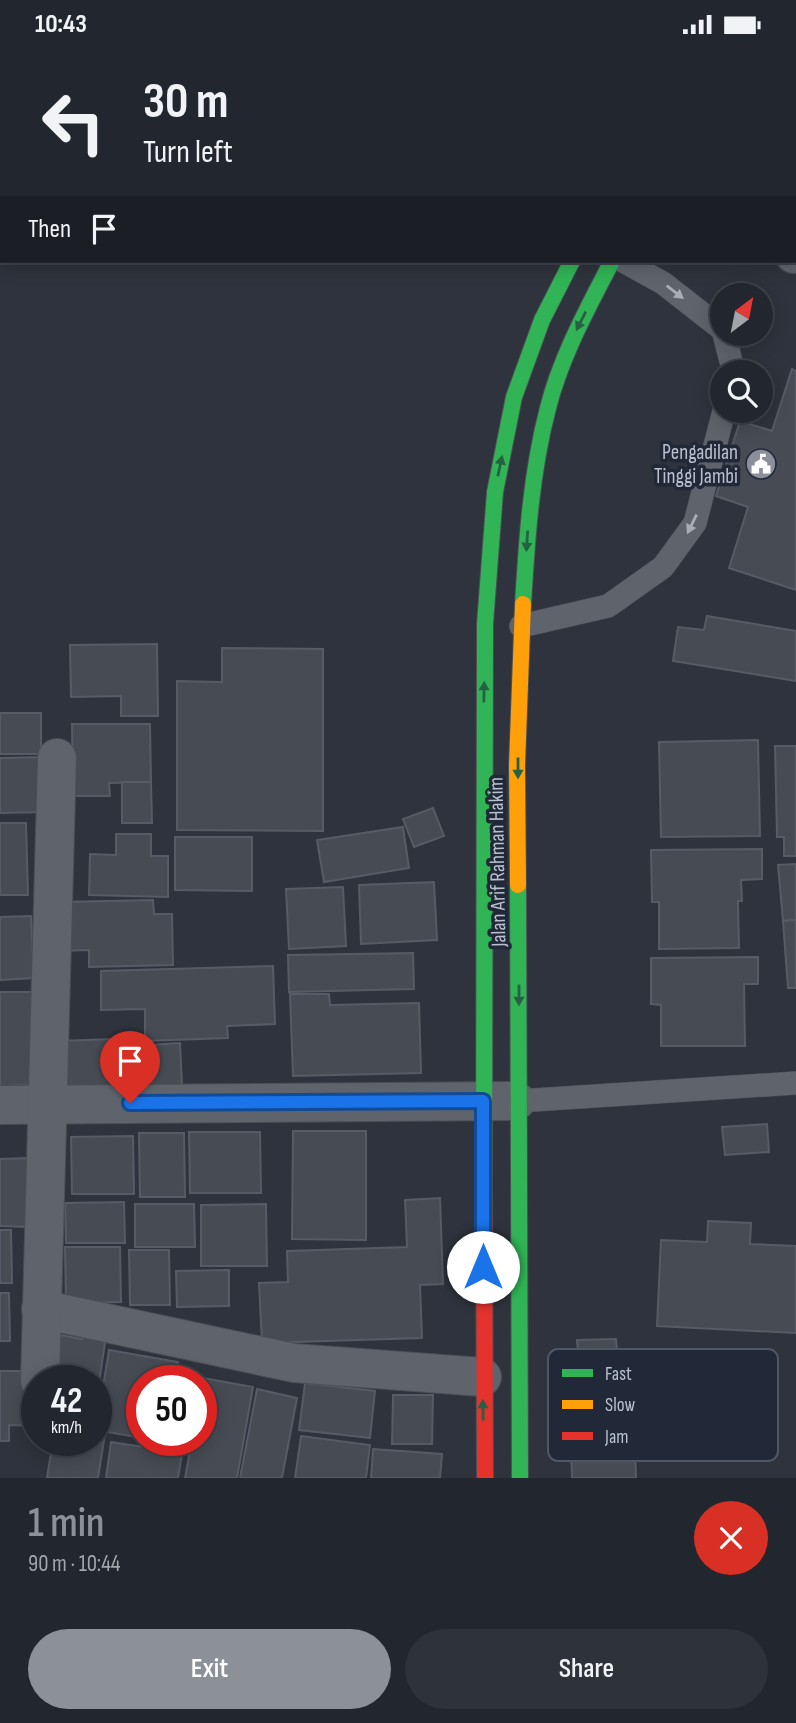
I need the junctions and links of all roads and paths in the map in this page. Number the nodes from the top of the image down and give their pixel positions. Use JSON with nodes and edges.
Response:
{"nodes":[{"id":1,"x":571,"y":263,"type":"edge"},
{"id":2,"x":611,"y":263,"type":"edge"},
{"id":3,"x":627,"y":263,"type":"edge"},
{"id":4,"x":710,"y":321,"type":"edge"},
{"id":5,"x":721,"y":423,"type":"edge"},
{"id":6,"x":521,"y":626,"type":"junction"},
{"id":7,"x":57,"y":758,"type":"dead end"},
{"id":8,"x":796,"y":1083,"type":"edge"},
{"id":9,"x":501,"y":1101,"type":"junction"},
{"id":10,"x":48,"y":1104,"type":"junction"},
{"id":11,"x":0,"y":1105,"type":"edge"},
{"id":12,"x":41,"y":1309,"type":"junction"},
{"id":13,"x":40,"y":1365,"type":"edge"},
{"id":14,"x":482,"y":1377,"type":"junction"},
{"id":15,"x":485,"y":1478,"type":"edge"},
{"id":16,"x":520,"y":1478,"type":"edge"}],
"edges":[{"from":9,"to":1,"type":"main road","name":"Jalan Arif Rahman Hakim","one_way":true},
{"from":2,"to":6,"type":"main road","name":"Jalan Arif Rahman Hakim","one_way":true},
{"from":3,"to":4,"type":"lane","one_way":true},
{"from":5,"to":6,"type":"lane","one_way":true},
{"from":6,"to":9,"type":"main road","name":"Jalan Arif Rahman Hakim","one_way":true},
{"from":7,"to":10,"type":"street"},
{"from":8,"to":9,"type":"lane"},
{"from":9,"to":10,"type":"street"},
{"from":9,"to":14,"type":"main road","name":"Jalan Arif Rahman Hakim"},
{"from":9,"to":16,"type":"main road","name":"Jalan Arif Rahman Hakim"},
{"from":10,"to":11,"type":"street"},
{"from":10,"to":12,"type":"street"},
{"from":12,"to":13,"type":"street"},
{"from":12,"to":14,"type":"street"},
{"from":15,"to":14,"type":"main road","name":"Jalan Arif Rahman Hakim","one_way":true}]}
